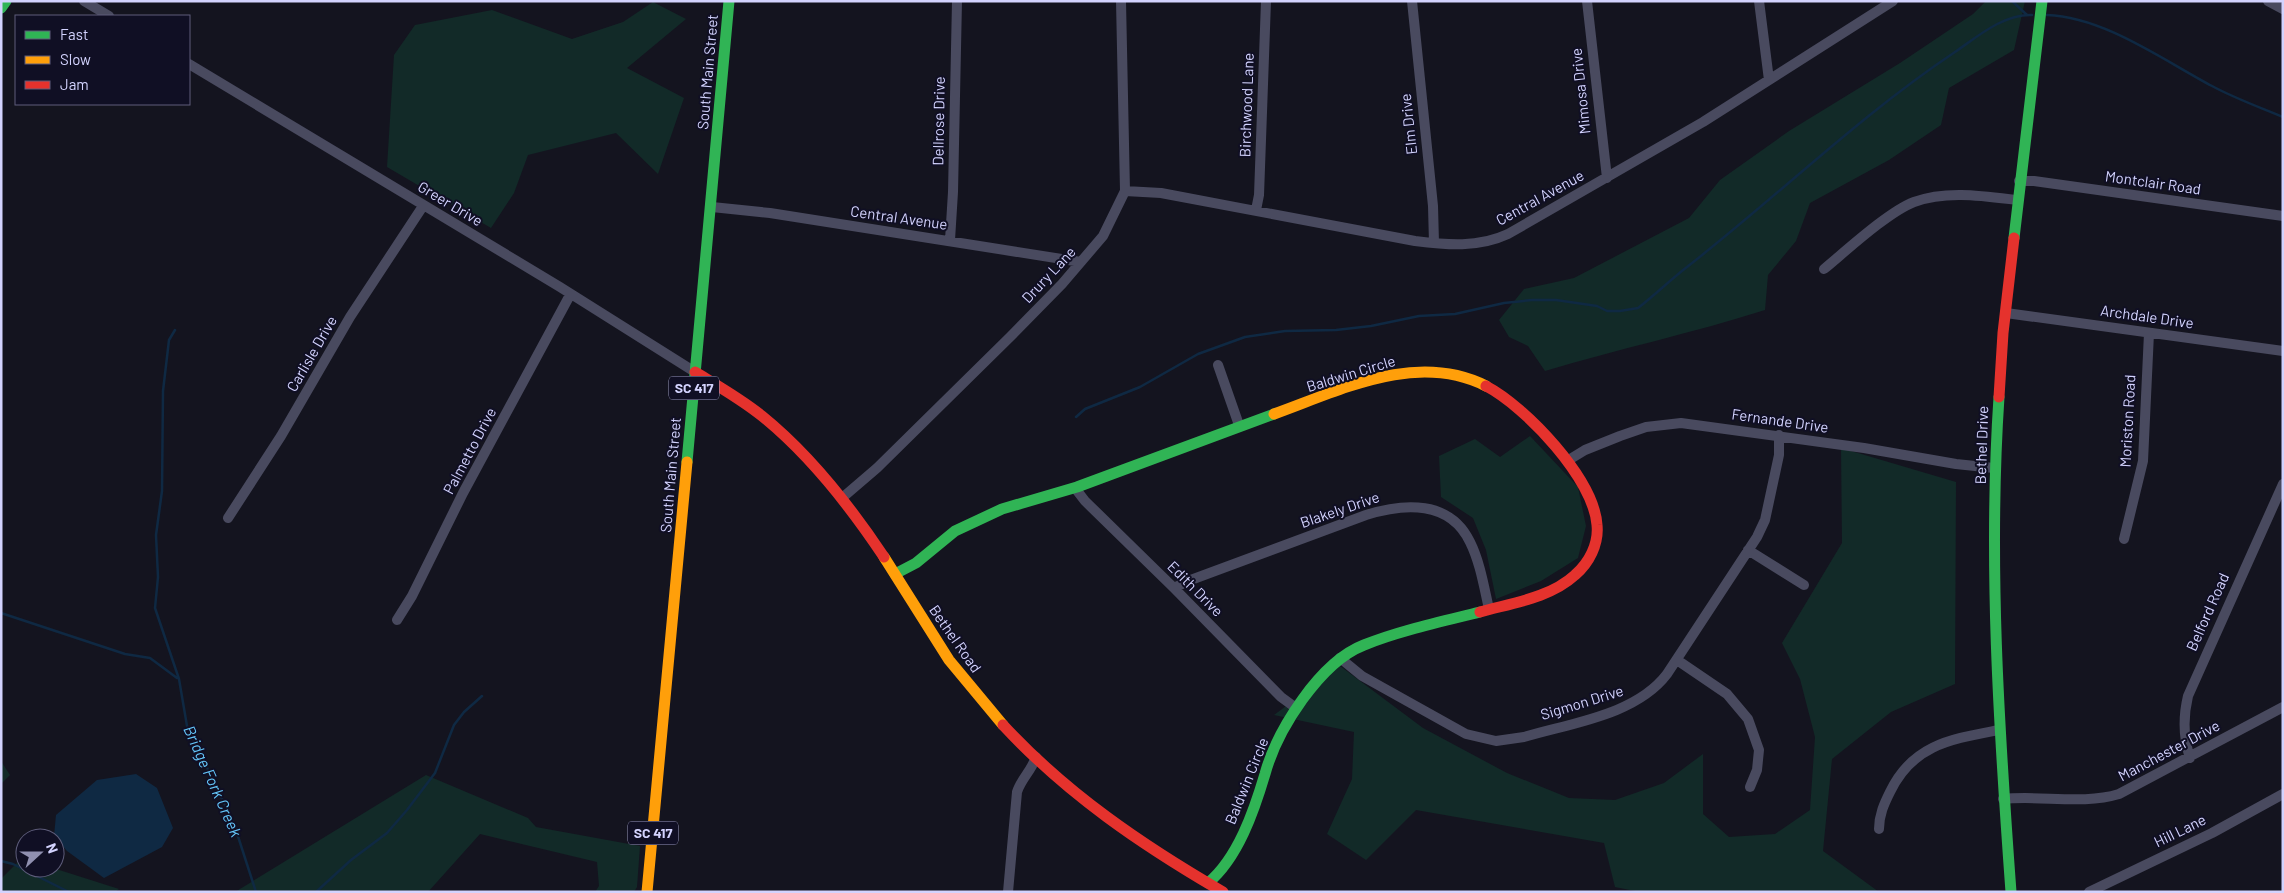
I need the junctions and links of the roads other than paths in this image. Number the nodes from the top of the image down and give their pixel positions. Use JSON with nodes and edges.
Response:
{"nodes":[{"id":1,"x":6,"y":1,"type":"edge"},
{"id":2,"x":84,"y":1,"type":"edge"},
{"id":3,"x":729,"y":1,"type":"edge"},
{"id":4,"x":957,"y":1,"type":"edge"},
{"id":5,"x":1121,"y":1,"type":"edge"},
{"id":6,"x":1266,"y":1,"type":"edge"},
{"id":7,"x":1412,"y":1,"type":"edge"},
{"id":8,"x":1587,"y":1,"type":"edge"},
{"id":9,"x":1759,"y":1,"type":"edge"},
{"id":10,"x":1893,"y":1,"type":"edge"},
{"id":11,"x":2042,"y":1,"type":"edge"},
{"id":12,"x":2268,"y":1,"type":"edge"},
{"id":13,"x":1,"y":8,"type":"edge"},
{"id":14,"x":2283,"y":9,"type":"edge"},
{"id":15,"x":107,"y":15,"type":"edge"},
{"id":16,"x":190,"y":65,"type":"edge"},
{"id":17,"x":1769,"y":80,"type":"junction"},
{"id":18,"x":1607,"y":178,"type":"junction"},
{"id":19,"x":2020,"y":180,"type":"junction"},
{"id":20,"x":1125,"y":191,"type":"junction"},
{"id":21,"x":2017,"y":200,"type":"junction"},
{"id":22,"x":423,"y":206,"type":"junction"},
{"id":23,"x":712,"y":207,"type":"junction"},
{"id":24,"x":1256,"y":210,"type":"junction"},
{"id":25,"x":2283,"y":216,"type":"edge"},
{"id":26,"x":950,"y":240,"type":"junction"},
{"id":27,"x":1434,"y":243,"type":"junction"},
{"id":28,"x":1081,"y":262,"type":"junction"},
{"id":29,"x":1824,"y":269,"type":"dead end"},
{"id":30,"x":570,"y":295,"type":"junction"},
{"id":31,"x":2006,"y":313,"type":"junction"},
{"id":32,"x":2149,"y":332,"type":"junction"},
{"id":33,"x":2283,"y":351,"type":"edge"},
{"id":34,"x":1218,"y":365,"type":"dead end"},
{"id":35,"x":695,"y":372,"type":"junction"},
{"id":36,"x":1239,"y":426,"type":"junction"},
{"id":37,"x":1779,"y":435,"type":"junction"},
{"id":38,"x":1567,"y":461,"type":"junction"},
{"id":39,"x":1994,"y":468,"type":"junction"},
{"id":40,"x":2283,"y":484,"type":"edge"},
{"id":41,"x":1076,"y":488,"type":"junction"},
{"id":42,"x":842,"y":498,"type":"junction"},
{"id":43,"x":2279,"y":501,"type":"edge"},
{"id":44,"x":228,"y":518,"type":"dead end"},
{"id":45,"x":2124,"y":538,"type":"dead end"},
{"id":46,"x":1748,"y":550,"type":"junction"},
{"id":47,"x":895,"y":574,"type":"junction"},
{"id":48,"x":1804,"y":585,"type":"dead end"},
{"id":49,"x":1174,"y":588,"type":"junction"},
{"id":50,"x":1489,"y":609,"type":"junction"},
{"id":51,"x":397,"y":620,"type":"dead end"},
{"id":52,"x":1340,"y":658,"type":"junction"},
{"id":53,"x":1677,"y":660,"type":"junction"},
{"id":54,"x":2283,"y":707,"type":"edge"},
{"id":55,"x":1296,"y":708,"type":"junction"},
{"id":56,"x":1999,"y":730,"type":"junction"},
{"id":57,"x":1036,"y":757,"type":"junction"},
{"id":58,"x":2190,"y":758,"type":"junction"},
{"id":59,"x":1750,"y":787,"type":"dead end"},
{"id":60,"x":2283,"y":794,"type":"edge"},
{"id":61,"x":2004,"y":799,"type":"junction"},
{"id":62,"x":1879,"y":829,"type":"dead end"},
{"id":63,"x":1208,"y":884,"type":"junction"},
{"id":64,"x":647,"y":892,"type":"edge"},
{"id":65,"x":1008,"y":892,"type":"edge"},
{"id":66,"x":1223,"y":892,"type":"edge"},
{"id":67,"x":2011,"y":892,"type":"edge"},
{"id":68,"x":2090,"y":892,"type":"edge"}],
"edges":[{"from":1,"to":13,"type":"street"},
{"from":2,"to":15,"type":"street"},
{"from":3,"to":23,"type":"street","name":"South Main Street","number":"SC 417"},
{"from":4,"to":26,"type":"street","name":"Dellrose Drive"},
{"from":5,"to":20,"type":"street","name":"Drury Lane"},
{"from":6,"to":24,"type":"street","name":"Birchwood Lane"},
{"from":7,"to":27,"type":"street","name":"Elm Drive"},
{"from":8,"to":18,"type":"street","name":"Mimosa Drive"},
{"from":9,"to":17,"type":"street"},
{"from":10,"to":17,"type":"street","name":"Central Avenue"},
{"from":11,"to":19,"type":"street","name":"Bethel Drive"},
{"from":12,"to":14,"type":"street"},
{"from":16,"to":22,"type":"street","name":"Greer Drive"},
{"from":17,"to":18,"type":"street","name":"Central Avenue"},
{"from":18,"to":27,"type":"street","name":"Central Avenue"},
{"from":19,"to":21,"type":"street","name":"Bethel Drive"},
{"from":19,"to":25,"type":"street","name":"Montclair Road"},
{"from":20,"to":24,"type":"street","name":"Central Avenue"},
{"from":20,"to":28,"type":"street","name":"Drury Lane"},
{"from":21,"to":29,"type":"street"},
{"from":21,"to":31,"type":"street","name":"Bethel Drive"},
{"from":22,"to":30,"type":"street","name":"Greer Drive"},
{"from":22,"to":44,"type":"street","name":"Carlisle Drive"},
{"from":23,"to":26,"type":"street","name":"Central Avenue"},
{"from":23,"to":35,"type":"street","name":"South Main Street","number":"SC 417"},
{"from":24,"to":27,"type":"street","name":"Central Avenue"},
{"from":26,"to":28,"type":"street","name":"Central Avenue"},
{"from":28,"to":42,"type":"street","name":"Drury Lane"},
{"from":30,"to":35,"type":"street","name":"Greer Drive"},
{"from":30,"to":51,"type":"street","name":"Palmetto Drive"},
{"from":31,"to":32,"type":"street","name":"Archdale Drive"},
{"from":31,"to":39,"type":"street","name":"Bethel Drive"},
{"from":32,"to":33,"type":"street","name":"Archdale Drive"},
{"from":32,"to":45,"type":"street","name":"Moriston Road"},
{"from":34,"to":36,"type":"street"},
{"from":35,"to":42,"type":"street","name":"Bethel Road"},
{"from":35,"to":64,"type":"street","name":"South Main Street","number":"SC 417"},
{"from":36,"to":38,"type":"street","name":"Baldwin Circle"},
{"from":36,"to":41,"type":"street","name":"Baldwin Circle"},
{"from":37,"to":38,"type":"street","name":"Fernande Drive"},
{"from":37,"to":39,"type":"street","name":"Fernande Drive"},
{"from":37,"to":46,"type":"street","name":"Sigmon Drive"},
{"from":38,"to":50,"type":"street","name":"Baldwin Circle"},
{"from":39,"to":56,"type":"street","name":"Bethel Drive"},
{"from":40,"to":43,"type":"street","name":"Belford Road"},
{"from":41,"to":47,"type":"street","name":"Baldwin Circle"},
{"from":41,"to":49,"type":"street","name":"Edith Drive"},
{"from":42,"to":47,"type":"street","name":"Bethel Road"},
{"from":43,"to":58,"type":"street","name":"Belford Road"},
{"from":46,"to":48,"type":"street"},
{"from":46,"to":53,"type":"street","name":"Sigmon Drive"},
{"from":47,"to":57,"type":"street","name":"Bethel Road"},
{"from":49,"to":50,"type":"street","name":"Blakely Drive"},
{"from":49,"to":55,"type":"street","name":"Edith Drive"},
{"from":50,"to":52,"type":"street","name":"Baldwin Circle"},
{"from":52,"to":53,"type":"street","name":"Sigmon Drive"},
{"from":52,"to":55,"type":"street","name":"Baldwin Circle"},
{"from":53,"to":59,"type":"street"},
{"from":54,"to":58,"type":"street","name":"Manchester Drive"},
{"from":55,"to":63,"type":"street","name":"Baldwin Circle"},
{"from":56,"to":61,"type":"street","name":"Bethel Drive"},
{"from":56,"to":62,"type":"street"},
{"from":57,"to":63,"type":"street","name":"Bethel Road"},
{"from":57,"to":65,"type":"street"},
{"from":58,"to":61,"type":"street","name":"Manchester Drive"},
{"from":60,"to":68,"type":"street","name":"Hill Lane"},
{"from":61,"to":67,"type":"street","name":"Bethel Drive"},
{"from":63,"to":66,"type":"street","name":"Bethel Road"}]}
